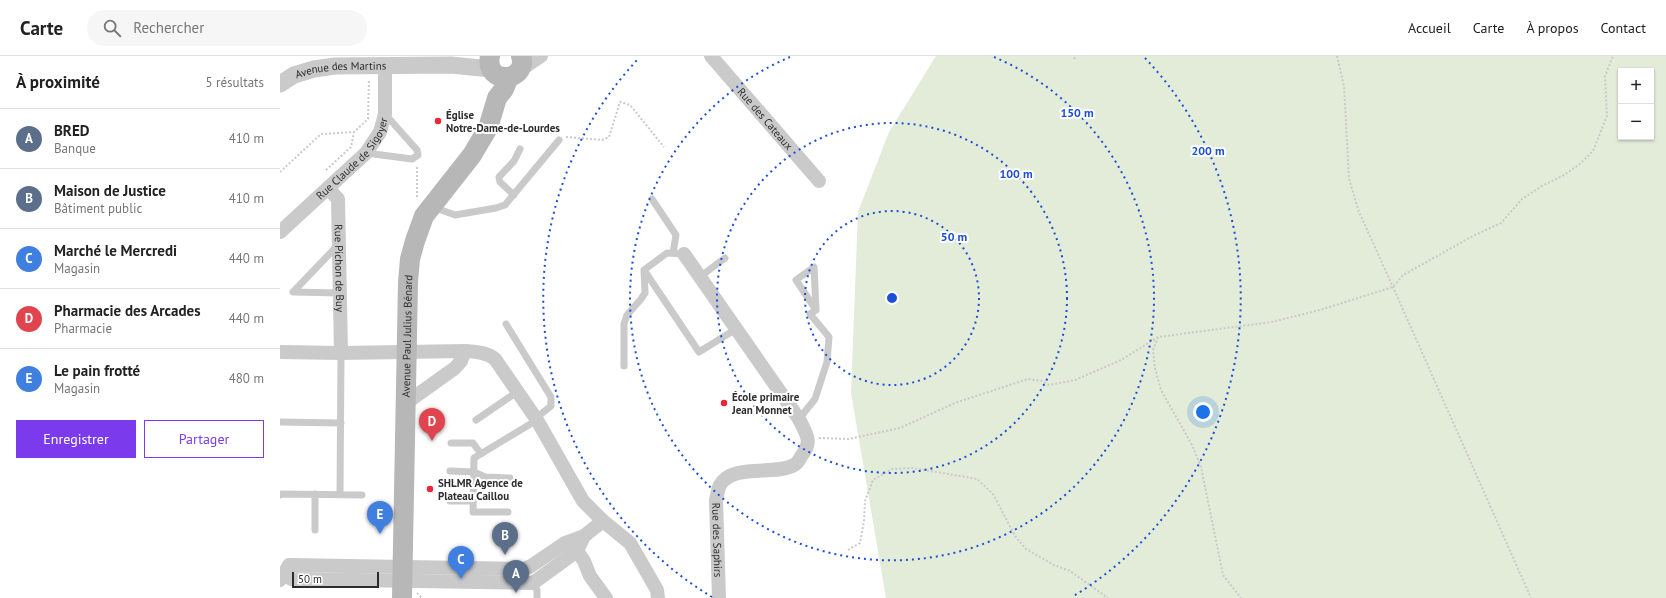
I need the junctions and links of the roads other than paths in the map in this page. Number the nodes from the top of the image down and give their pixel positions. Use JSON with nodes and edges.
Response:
{"nodes":[{"id":1,"x":541,"y":56,"type":"edge"},
{"id":2,"x":711,"y":56,"type":"edge"},
{"id":3,"x":377,"y":66,"type":"junction"},
{"id":4,"x":504,"y":67,"type":"edge"},
{"id":5,"x":280,"y":84,"type":"edge"},
{"id":6,"x":385,"y":114,"type":"junction"},
{"id":7,"x":559,"y":140,"type":"road end"},
{"id":8,"x":520,"y":149,"type":"dead end"},
{"id":9,"x":366,"y":152,"type":"junction"},
{"id":10,"x":819,"y":181,"type":"dead end"},
{"id":11,"x":328,"y":188,"type":"junction"},
{"id":12,"x":514,"y":196,"type":"junction"},
{"id":13,"x":652,"y":199,"type":"dead end"},
{"id":14,"x":429,"y":209,"type":"junction"},
{"id":15,"x":280,"y":232,"type":"edge"},
{"id":16,"x":339,"y":244,"type":"junction"},
{"id":17,"x":679,"y":253,"type":"junction"},
{"id":18,"x":725,"y":258,"type":"dead end"},
{"id":19,"x":644,"y":270,"type":"junction"},
{"id":20,"x":700,"y":276,"type":"junction"},
{"id":21,"x":339,"y":293,"type":"junction"},
{"id":22,"x":816,"y":310,"type":"junction"},
{"id":23,"x":506,"y":324,"type":"dead end"},
{"id":24,"x":736,"y":328,"type":"junction"},
{"id":25,"x":465,"y":351,"type":"junction"},
{"id":26,"x":280,"y":352,"type":"edge"},
{"id":27,"x":407,"y":352,"type":"junction"},
{"id":28,"x":341,"y":353,"type":"junction"},
{"id":29,"x":624,"y":366,"type":"dead end"},
{"id":30,"x":518,"y":392,"type":"junction"},
{"id":31,"x":406,"y":403,"type":"junction"},
{"id":32,"x":536,"y":419,"type":"junction"},
{"id":33,"x":800,"y":419,"type":"junction"},
{"id":34,"x":476,"y":420,"type":"dead end"},
{"id":35,"x":280,"y":422,"type":"edge"},
{"id":36,"x":341,"y":423,"type":"junction"},
{"id":37,"x":451,"y":443,"type":"dead end"},
{"id":38,"x":481,"y":454,"type":"junction"},
{"id":39,"x":450,"y":471,"type":"dead end"},
{"id":40,"x":474,"y":472,"type":"junction"},
{"id":41,"x":510,"y":478,"type":"dead end"},
{"id":42,"x":315,"y":494,"type":"junction"},
{"id":43,"x":340,"y":494,"type":"junction"},
{"id":44,"x":280,"y":495,"type":"edge"},
{"id":45,"x":362,"y":495,"type":"dead end"},
{"id":46,"x":450,"y":501,"type":"dead end"},
{"id":47,"x":473,"y":501,"type":"junction"},
{"id":48,"x":508,"y":512,"type":"dead end"},
{"id":49,"x":603,"y":521,"type":"junction"},
{"id":50,"x":315,"y":530,"type":"dead end"},
{"id":51,"x":584,"y":536,"type":"junction"},
{"id":52,"x":577,"y":551,"type":"junction"},
{"id":53,"x":531,"y":566,"type":"junction"},
{"id":54,"x":281,"y":574,"type":"edge"},
{"id":55,"x":403,"y":582,"type":"edge"},
{"id":56,"x":534,"y":583,"type":"junction"},
{"id":57,"x":536,"y":598,"type":"edge"},
{"id":58,"x":606,"y":598,"type":"edge"},
{"id":59,"x":658,"y":598,"type":"edge"},
{"id":60,"x":719,"y":598,"type":"edge"}],
"edges":[{"from":1,"to":4,"type":"street"},
{"from":2,"to":10,"type":"street","name":"Rue des Cateaux"},
{"from":3,"to":4,"type":"street","name":"Avenue des Martins"},
{"from":3,"to":5,"type":"street","name":"Avenue des Martins"},
{"from":3,"to":6,"type":"street","name":"Rue Claude de Sigoyer"},
{"from":4,"to":14,"type":"main road","name":"Avenue Paul Julius Bénard"},
{"from":6,"to":9,"type":"street","name":"Rue Claude de Sigoyer"},
{"from":6,"to":9,"type":"lane"},
{"from":7,"to":12,"type":"lane"},
{"from":8,"to":12,"type":"lane"},
{"from":9,"to":11,"type":"street","name":"Rue Claude de Sigoyer"},
{"from":11,"to":15,"type":"street","name":"Rue Claude de Sigoyer"},
{"from":11,"to":16,"type":"street","name":"Rue Pichon de Buy"},
{"from":12,"to":14,"type":"lane"},
{"from":13,"to":17,"type":"lane"},
{"from":14,"to":27,"type":"main road","name":"Avenue Paul Julius Bénard"},
{"from":16,"to":21,"type":"street","name":"Rue Pichon de Buy"},
{"from":16,"to":21,"type":"lane"},
{"from":17,"to":19,"type":"lane"},
{"from":17,"to":20,"type":"street"},
{"from":18,"to":20,"type":"lane"},
{"from":19,"to":24,"type":"lane"},
{"from":19,"to":29,"type":"lane"},
{"from":20,"to":24,"type":"street"},
{"from":21,"to":28,"type":"street","name":"Rue Pichon de Buy"},
{"from":22,"to":22,"type":"lane"},
{"from":22,"to":33,"type":"lane"},
{"from":23,"to":32,"type":"lane"},
{"from":24,"to":33,"type":"street"},
{"from":25,"to":27,"type":"street"},
{"from":25,"to":30,"type":"street"},
{"from":25,"to":31,"type":"street"},
{"from":26,"to":28,"type":"street"},
{"from":27,"to":28,"type":"street"},
{"from":27,"to":31,"type":"main road","name":"Avenue Paul Julius Bénard"},
{"from":28,"to":36,"type":"lane"},
{"from":30,"to":32,"type":"street"},
{"from":30,"to":34,"type":"lane"},
{"from":31,"to":55,"type":"main road","name":"Avenue Paul Julius Bénard"},
{"from":32,"to":38,"type":"lane"},
{"from":32,"to":49,"type":"street"},
{"from":33,"to":60,"type":"street","name":"Rue des Saphirs"},
{"from":35,"to":36,"type":"lane"},
{"from":36,"to":43,"type":"lane"},
{"from":37,"to":38,"type":"lane"},
{"from":38,"to":40,"type":"lane"},
{"from":39,"to":40,"type":"lane"},
{"from":40,"to":41,"type":"lane"},
{"from":40,"to":47,"type":"lane"},
{"from":42,"to":43,"type":"lane"},
{"from":42,"to":44,"type":"lane"},
{"from":42,"to":50,"type":"lane"},
{"from":43,"to":45,"type":"lane"},
{"from":46,"to":47,"type":"lane"},
{"from":47,"to":48,"type":"lane"},
{"from":49,"to":51,"type":"street"},
{"from":49,"to":59,"type":"street"},
{"from":51,"to":52,"type":"street"},
{"from":51,"to":53,"type":"street"},
{"from":52,"to":56,"type":"street"},
{"from":52,"to":58,"type":"street"},
{"from":53,"to":55,"type":"street"},
{"from":53,"to":56,"type":"street"},
{"from":54,"to":55,"type":"street"},
{"from":55,"to":56,"type":"street"},
{"from":56,"to":57,"type":"lane"}]}
